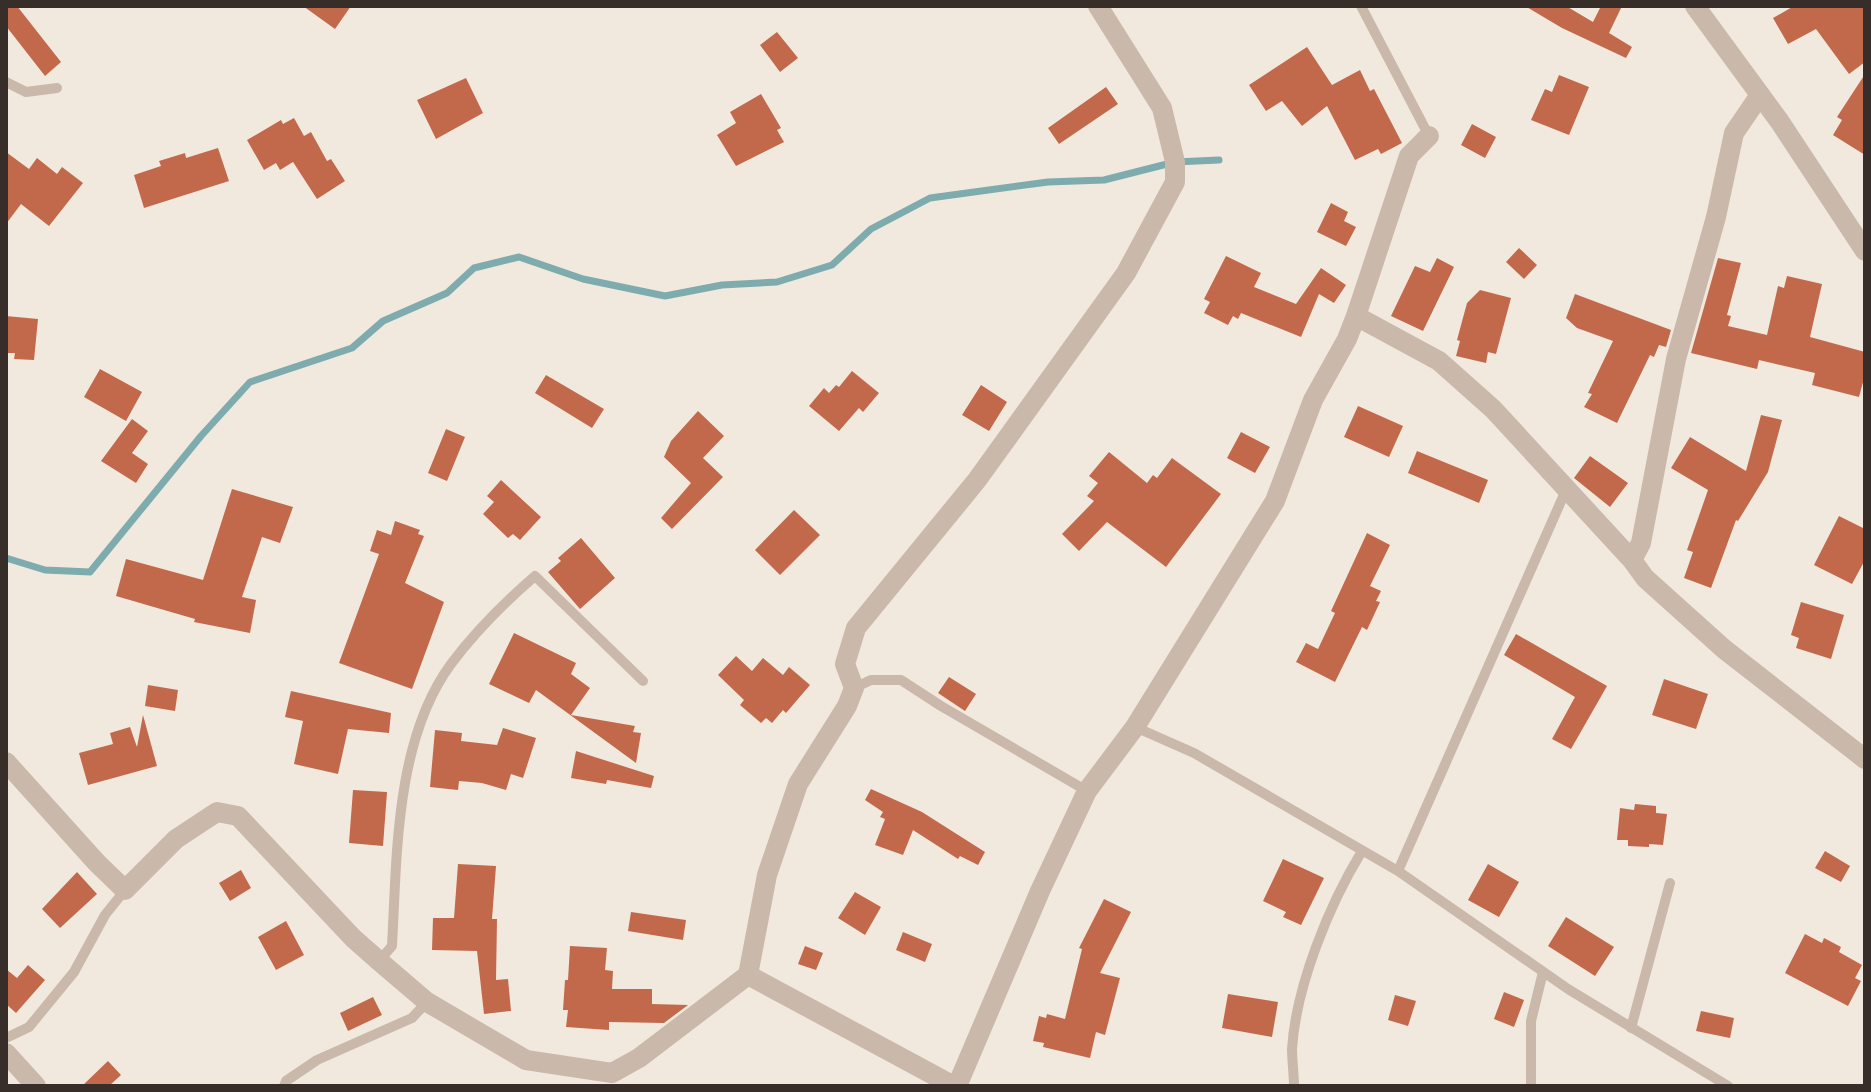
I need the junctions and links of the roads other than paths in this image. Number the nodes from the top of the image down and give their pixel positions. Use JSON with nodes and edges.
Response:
{"nodes":[{"id":1,"x":1098,"y":6,"type":"edge"},
{"id":2,"x":1361,"y":6,"type":"edge"},
{"id":3,"x":1695,"y":6,"type":"edge"},
{"id":4,"x":6,"y":82,"type":"edge"},
{"id":5,"x":57,"y":88,"type":"dead end"},
{"id":6,"x":1760,"y":95,"type":"junction"},
{"id":7,"x":1429,"y":136,"type":"joint"},
{"id":8,"x":1865,"y":251,"type":"edge"},
{"id":9,"x":1356,"y":316,"type":"junction"},
{"id":10,"x":1566,"y":490,"type":"junction"},
{"id":11,"x":1632,"y":560,"type":"junction"},
{"id":12,"x":643,"y":681,"type":"dead end"},
{"id":13,"x":854,"y":688,"type":"junction"},
{"id":14,"x":1135,"y":727,"type":"junction"},
{"id":15,"x":1865,"y":759,"type":"edge"},
{"id":16,"x":6,"y":762,"type":"edge"},
{"id":17,"x":1087,"y":791,"type":"junction"},
{"id":18,"x":1362,"y":851,"type":"junction"},
{"id":19,"x":1398,"y":871,"type":"junction"},
{"id":20,"x":1670,"y":883,"type":"dead end"},
{"id":21,"x":125,"y":890,"type":"junction"},
{"id":22,"x":379,"y":961,"type":"junction"},
{"id":23,"x":1543,"y":972,"type":"junction"},
{"id":24,"x":748,"y":975,"type":"junction"},
{"id":25,"x":427,"y":1002,"type":"junction"},
{"id":26,"x":1631,"y":1028,"type":"junction"},
{"id":27,"x":6,"y":1038,"type":"edge"},
{"id":28,"x":6,"y":1053,"type":"edge"},
{"id":29,"x":36,"y":1086,"type":"edge"},
{"id":30,"x":284,"y":1086,"type":"edge"},
{"id":31,"x":955,"y":1086,"type":"edge"},
{"id":32,"x":1294,"y":1086,"type":"edge"},
{"id":33,"x":1531,"y":1086,"type":"edge"},
{"id":34,"x":1728,"y":1086,"type":"edge"}],
"edges":[{"from":1,"to":13,"type":"street"},
{"from":2,"to":7,"type":"lane"},
{"from":3,"to":6,"type":"street"},
{"from":4,"to":5,"type":"lane"},
{"from":6,"to":8,"type":"street"},
{"from":6,"to":11,"type":"street"},
{"from":7,"to":9,"type":"street"},
{"from":9,"to":10,"type":"street"},
{"from":9,"to":14,"type":"street"},
{"from":10,"to":11,"type":"street"},
{"from":10,"to":19,"type":"lane"},
{"from":11,"to":15,"type":"street"},
{"from":12,"to":22,"type":"lane"},
{"from":13,"to":17,"type":"lane"},
{"from":13,"to":24,"type":"street"},
{"from":14,"to":17,"type":"street"},
{"from":14,"to":18,"type":"lane"},
{"from":16,"to":21,"type":"street"},
{"from":17,"to":31,"type":"street"},
{"from":18,"to":19,"type":"lane"},
{"from":18,"to":32,"type":"lane"},
{"from":19,"to":23,"type":"lane"},
{"from":20,"to":26,"type":"lane"},
{"from":21,"to":22,"type":"street"},
{"from":21,"to":27,"type":"lane"},
{"from":22,"to":25,"type":"street"},
{"from":23,"to":26,"type":"lane"},
{"from":23,"to":33,"type":"lane"},
{"from":24,"to":25,"type":"street"},
{"from":24,"to":31,"type":"street"},
{"from":25,"to":30,"type":"lane"},
{"from":26,"to":34,"type":"lane"},
{"from":28,"to":29,"type":"street"}]}
